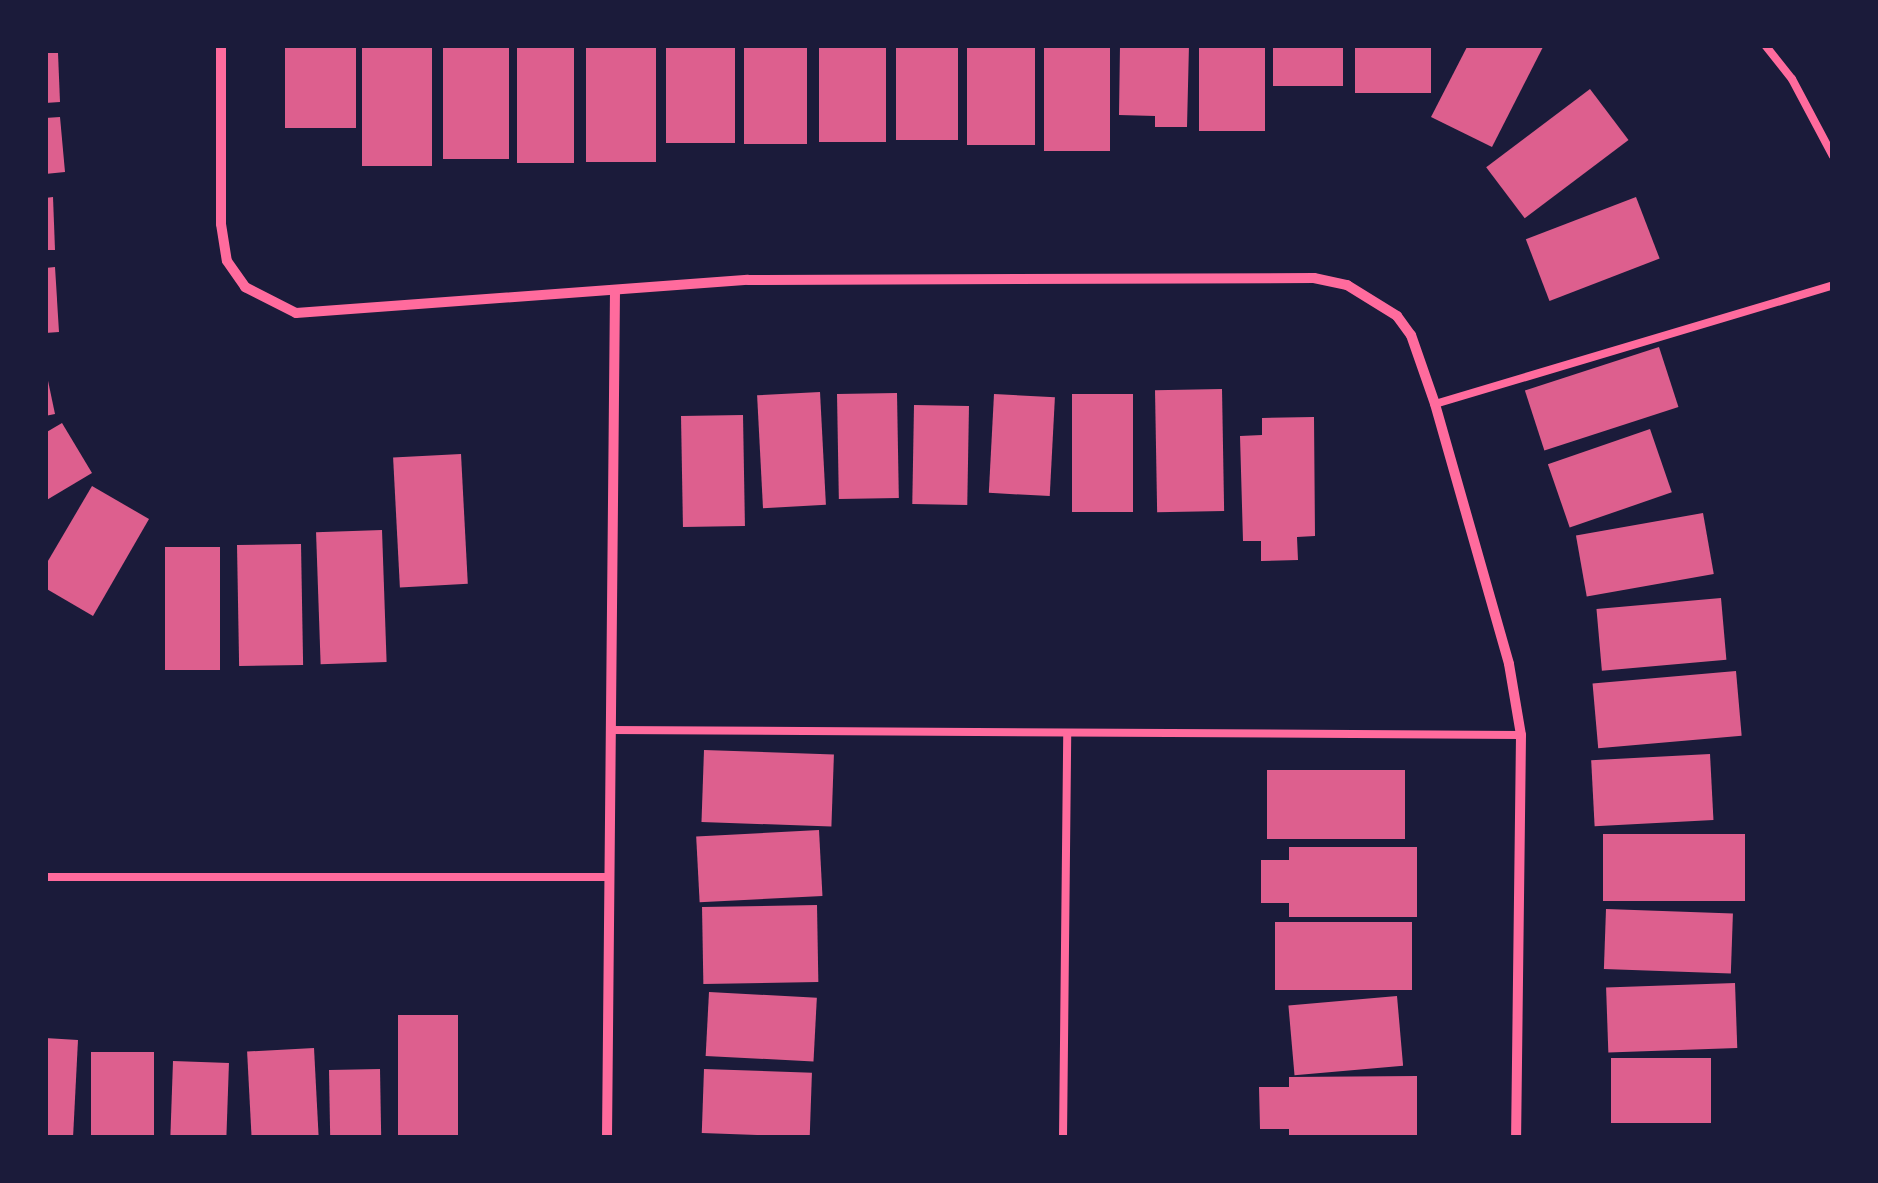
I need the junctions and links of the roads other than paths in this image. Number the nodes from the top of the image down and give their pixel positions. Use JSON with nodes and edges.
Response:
{"nodes":[{"id":1,"x":221,"y":45,"type":"edge"},
{"id":2,"x":1765,"y":45,"type":"edge"},
{"id":3,"x":1833,"y":156,"type":"edge"},
{"id":4,"x":1833,"y":285,"type":"edge"},
{"id":5,"x":615,"y":291,"type":"junction"},
{"id":6,"x":1435,"y":404,"type":"junction"},
{"id":7,"x":610,"y":730,"type":"junction"},
{"id":8,"x":1521,"y":735,"type":"junction"},
{"id":9,"x":1067,"y":736,"type":"junction"},
{"id":10,"x":45,"y":876,"type":"edge"},
{"id":11,"x":608,"y":876,"type":"junction"},
{"id":12,"x":606,"y":1138,"type":"edge"},
{"id":13,"x":1063,"y":1138,"type":"edge"},
{"id":14,"x":1516,"y":1138,"type":"edge"}],
"edges":[{"from":1,"to":5,"type":"street"},
{"from":2,"to":3,"type":"lane"},
{"from":4,"to":6,"type":"lane"},
{"from":5,"to":6,"type":"street"},
{"from":5,"to":7,"type":"street"},
{"from":6,"to":8,"type":"street"},
{"from":7,"to":9,"type":"lane"},
{"from":7,"to":11,"type":"street"},
{"from":8,"to":9,"type":"lane"},
{"from":8,"to":14,"type":"street"},
{"from":9,"to":13,"type":"lane"},
{"from":10,"to":11,"type":"lane"},
{"from":11,"to":12,"type":"street"}]}
